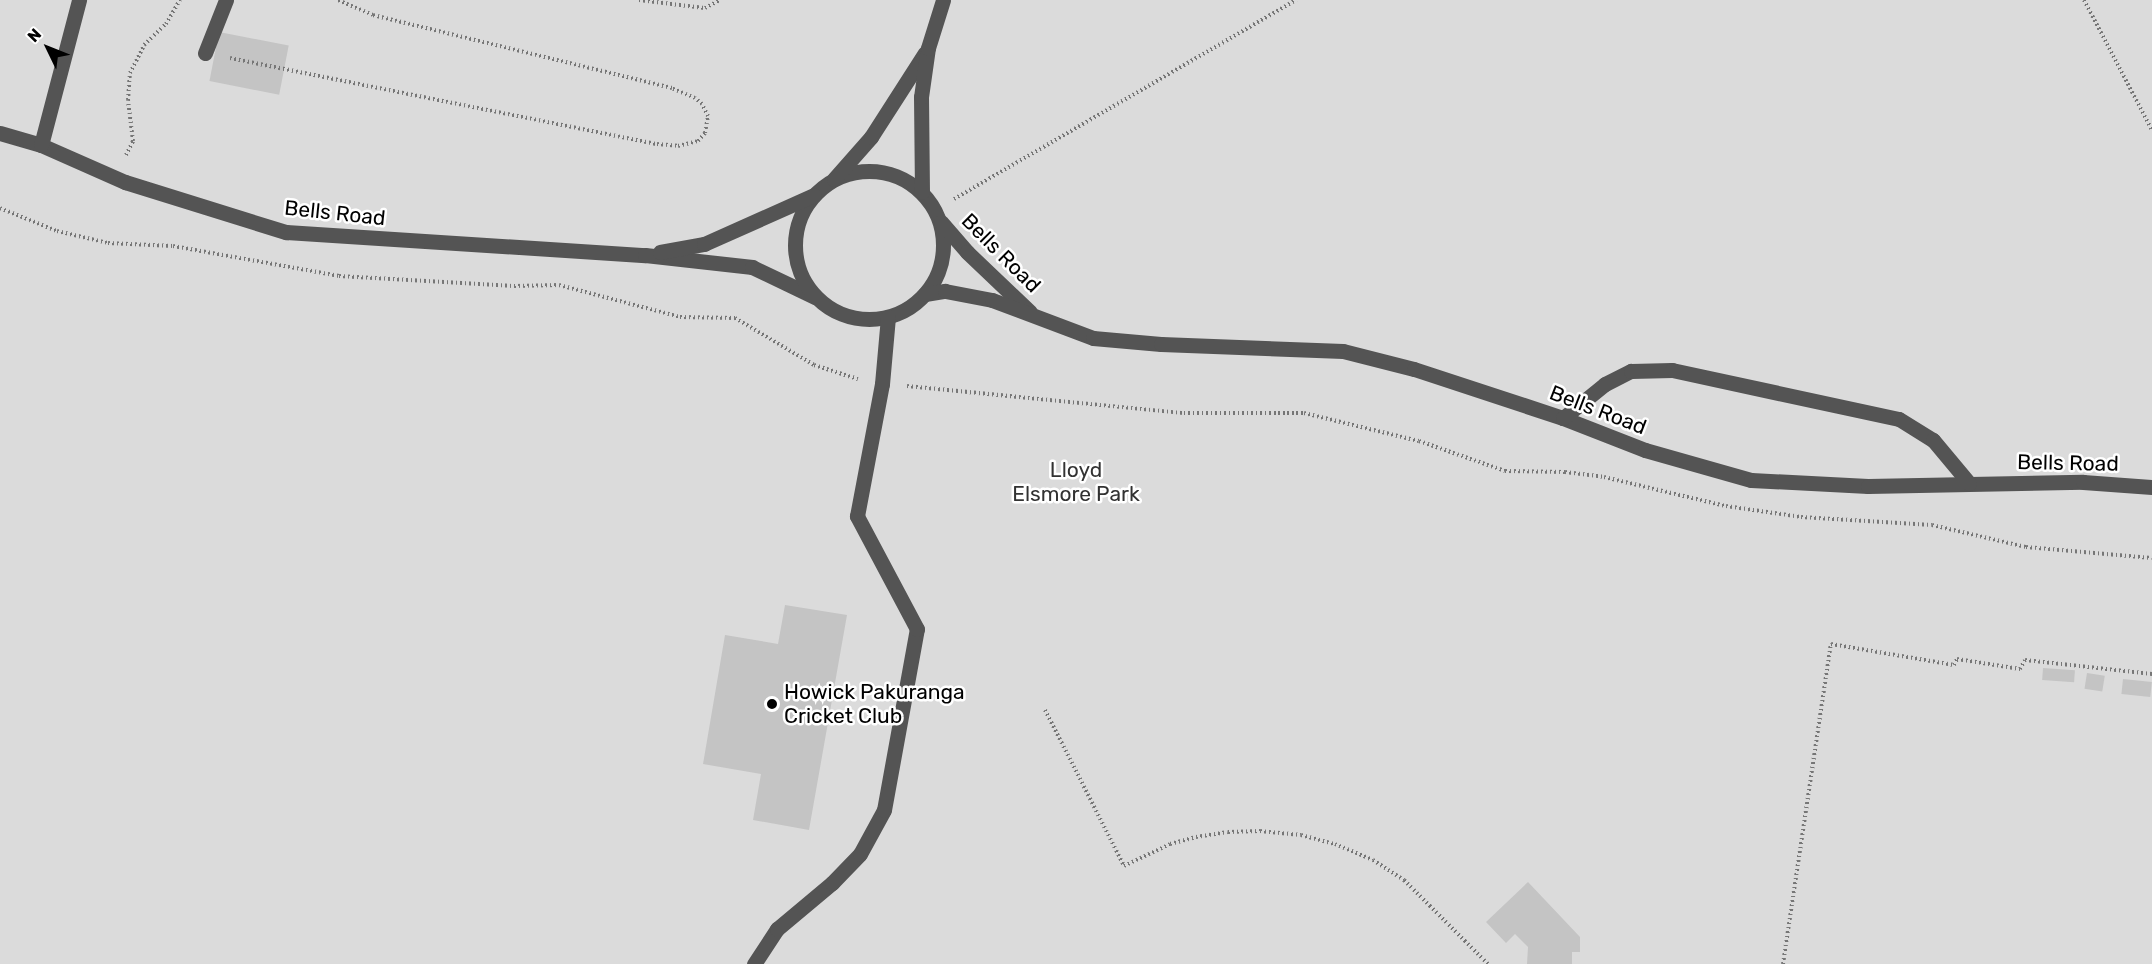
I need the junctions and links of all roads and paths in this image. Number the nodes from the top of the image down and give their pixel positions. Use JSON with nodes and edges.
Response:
{"nodes":[{"id":1,"x":79,"y":0,"type":"edge"},
{"id":2,"x":180,"y":0,"type":"edge"},
{"id":3,"x":226,"y":0,"type":"edge"},
{"id":4,"x":337,"y":0,"type":"edge"},
{"id":5,"x":639,"y":0,"type":"edge"},
{"id":6,"x":720,"y":0,"type":"edge"},
{"id":7,"x":943,"y":0,"type":"edge"},
{"id":8,"x":1296,"y":0,"type":"edge"},
{"id":9,"x":2084,"y":0,"type":"edge"},
{"id":10,"x":928,"y":48,"type":"junction"},
{"id":11,"x":205,"y":53,"type":"joint"},
{"id":12,"x":2152,"y":130,"type":"edge"},
{"id":13,"x":0,"y":133,"type":"edge"},
{"id":14,"x":41,"y":145,"type":"junction"},
{"id":15,"x":115,"y":178,"type":"junction"},
{"id":16,"x":834,"y":179,"type":"junction"},
{"id":17,"x":922,"y":192,"type":"junction"},
{"id":18,"x":814,"y":195,"type":"junction"},
{"id":19,"x":0,"y":208,"type":"edge"},
{"id":20,"x":936,"y":214,"type":"junction"},
{"id":21,"x":645,"y":255,"type":"junction"},
{"id":22,"x":925,"y":294,"type":"junction"},
{"id":23,"x":815,"y":297,"type":"junction"},
{"id":24,"x":888,"y":317,"type":"junction"},
{"id":25,"x":1036,"y":318,"type":"junction"},
{"id":26,"x":882,"y":384,"type":"junction"},
{"id":27,"x":1563,"y":418,"type":"junction"},
{"id":28,"x":1969,"y":483,"type":"junction"},
{"id":29,"x":2152,"y":487,"type":"edge"},
{"id":30,"x":2152,"y":558,"type":"edge"},
{"id":31,"x":2152,"y":674,"type":"edge"},
{"id":32,"x":1045,"y":710,"type":"dead end"},
{"id":33,"x":754,"y":964,"type":"edge"},
{"id":34,"x":1488,"y":964,"type":"edge"},
{"id":35,"x":1783,"y":964,"type":"edge"}],
"edges":[{"from":1,"to":14,"type":"street"},
{"from":2,"to":15,"type":"path"},
{"from":3,"to":11,"type":"street"},
{"from":4,"to":11,"type":"path"},
{"from":5,"to":6,"type":"path"},
{"from":7,"to":10,"type":"street"},
{"from":8,"to":20,"type":"path"},
{"from":9,"to":12,"type":"path"},
{"from":10,"to":16,"type":"street"},
{"from":10,"to":17,"type":"street"},
{"from":13,"to":14,"type":"street","name":"Bells Road"},
{"from":14,"to":15,"type":"street","name":"Bells Road"},
{"from":15,"to":21,"type":"street","name":"Bells Road"},
{"from":16,"to":17,"type":"street"},
{"from":16,"to":18,"type":"street"},
{"from":17,"to":20,"type":"street"},
{"from":18,"to":21,"type":"street","name":"Bells Road"},
{"from":18,"to":23,"type":"street"},
{"from":19,"to":26,"type":"path"},
{"from":20,"to":22,"type":"street"},
{"from":20,"to":25,"type":"street","name":"Bells Road"},
{"from":21,"to":23,"type":"street","name":"Bells Road"},
{"from":22,"to":24,"type":"street"},
{"from":22,"to":25,"type":"street","name":"Bells Road"},
{"from":23,"to":24,"type":"street"},
{"from":24,"to":26,"type":"street"},
{"from":25,"to":27,"type":"street","name":"Bells Road"},
{"from":26,"to":30,"type":"path"},
{"from":26,"to":33,"type":"street"},
{"from":27,"to":28,"type":"street","name":"Bells Road"},
{"from":27,"to":28,"type":"street"},
{"from":28,"to":29,"type":"street","name":"Bells Road"},
{"from":31,"to":35,"type":"path"},
{"from":32,"to":34,"type":"path"}]}
